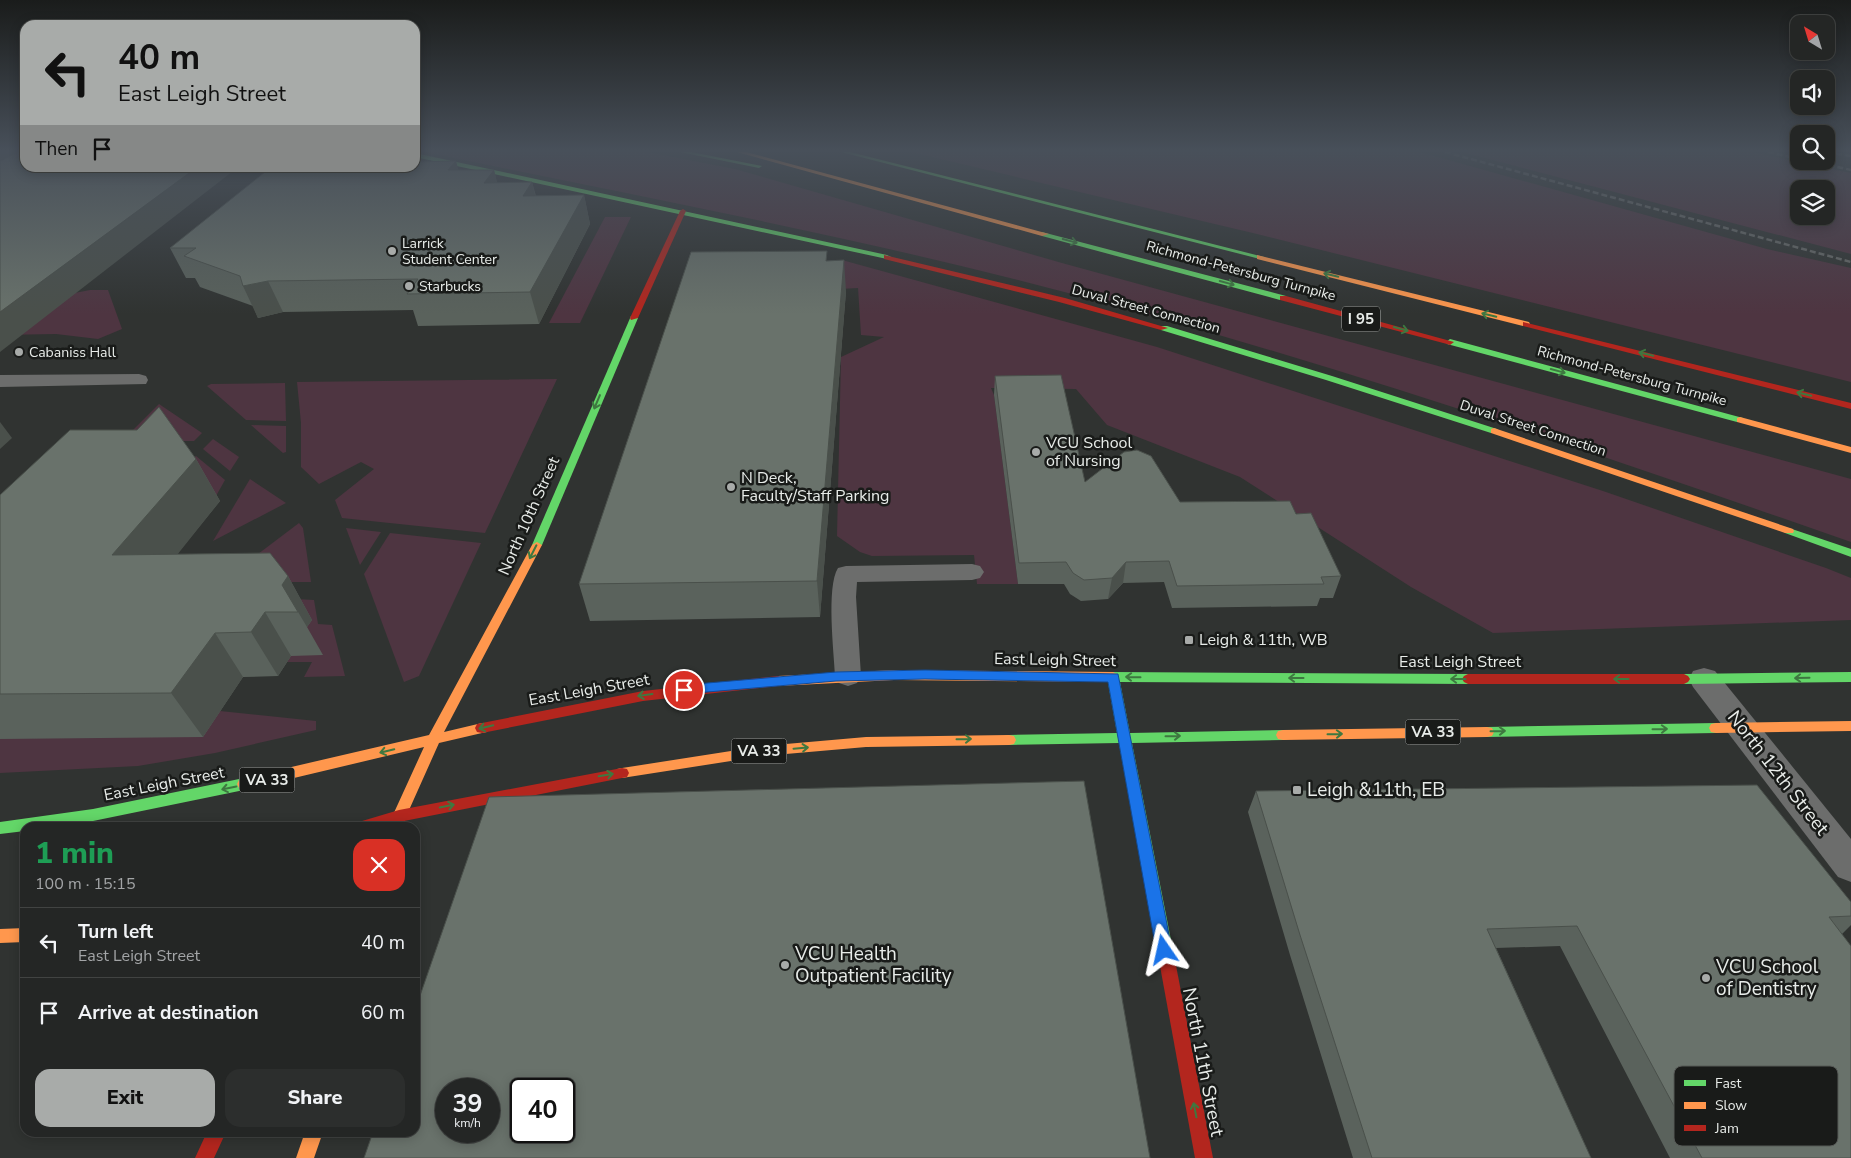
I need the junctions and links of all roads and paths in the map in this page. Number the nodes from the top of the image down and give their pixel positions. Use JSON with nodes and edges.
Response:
{"nodes":[{"id":1,"x":655,"y":206,"type":"edge"},
{"id":2,"x":942,"y":206,"type":"edge"},
{"id":3,"x":1059,"y":206,"type":"edge"},
{"id":4,"x":683,"y":212,"type":"junction"},
{"id":5,"x":139,"y":380,"type":"dead end"},
{"id":6,"x":0,"y":381,"type":"edge"},
{"id":7,"x":1851,"y":406,"type":"edge"},
{"id":8,"x":1851,"y":450,"type":"edge"},
{"id":9,"x":1851,"y":554,"type":"edge"},
{"id":10,"x":972,"y":572,"type":"dead end"},
{"id":11,"x":848,"y":676,"type":"junction"},
{"id":12,"x":1113,"y":677,"type":"junction"},
{"id":13,"x":1851,"y":677,"type":"edge"},
{"id":14,"x":1704,"y":680,"type":"junction"},
{"id":15,"x":1851,"y":726,"type":"edge"},
{"id":16,"x":1742,"y":728,"type":"junction"},
{"id":17,"x":1124,"y":737,"type":"junction"},
{"id":18,"x":434,"y":739,"type":"junction"},
{"id":19,"x":399,"y":816,"type":"junction"},
{"id":20,"x":94,"y":821,"type":"edge"},
{"id":21,"x":81,"y":822,"type":"edge"},
{"id":22,"x":378,"y":822,"type":"edge"},
{"id":23,"x":396,"y":822,"type":"edge"},
{"id":24,"x":20,"y":827,"type":"edge"},
{"id":25,"x":0,"y":828,"type":"edge"},
{"id":26,"x":1851,"y":866,"type":"edge"},
{"id":27,"x":20,"y":935,"type":"edge"},
{"id":28,"x":0,"y":936,"type":"edge"},
{"id":29,"x":214,"y":1137,"type":"edge"},
{"id":30,"x":312,"y":1137,"type":"edge"},
{"id":31,"x":204,"y":1158,"type":"edge"},
{"id":32,"x":305,"y":1158,"type":"edge"},
{"id":33,"x":1204,"y":1158,"type":"edge"}],
"edges":[{"from":1,"to":4,"type":"main road","name":"Duval Street Connection"},
{"from":2,"to":8,"type":"main road","name":"Richmond-Petersburg Turnpike","number":"I 95","one_way":true},
{"from":7,"to":3,"type":"main road","name":"Richmond-Petersburg Turnpike","number":"I 95","one_way":true},
{"from":4,"to":9,"type":"main road","name":"Duval Street Connection"},
{"from":4,"to":18,"type":"main road","name":"North 10th Street","one_way":true},
{"from":5,"to":6,"type":"lane"},
{"from":10,"to":11,"type":"lane"},
{"from":11,"to":12,"type":"main road","name":"East Leigh Street","number":"VA 33"},
{"from":11,"to":18,"type":"main road","name":"East Leigh Street","number":"VA 33","one_way":true},
{"from":14,"to":12,"type":"main road","name":"East Leigh Street","number":"VA 33","one_way":true},
{"from":12,"to":17,"type":"main road","name":"North 11th Street"},
{"from":13,"to":14,"type":"main road","number":"VA 33","one_way":true},
{"from":14,"to":16,"type":"street","name":"North 12th Street"},
{"from":15,"to":16,"type":"main road","number":"VA 33"},
{"from":17,"to":16,"type":"main road","number":"VA 33","one_way":true},
{"from":16,"to":26,"type":"street","name":"North 12th Street"},
{"from":19,"to":17,"type":"main road","number":"VA 33","one_way":true},
{"from":33,"to":17,"type":"main road","name":"North 11th Street","one_way":true},
{"from":18,"to":19,"type":"main road","name":"North 10th Street"},
{"from":18,"to":20,"type":"main road","name":"East Leigh Street","number":"VA 33","one_way":true},
{"from":19,"to":22,"type":"main road","number":"VA 33"},
{"from":19,"to":23,"type":"main road","name":"North 10th Street"},
{"from":20,"to":21,"type":"main road","name":"East Leigh Street","number":"VA 33"},
{"from":24,"to":25,"type":"main road","name":"East Leigh Street","number":"VA 33"},
{"from":27,"to":28,"type":"main road"},
{"from":29,"to":31,"type":"main road"},
{"from":30,"to":32,"type":"main road"}]}
